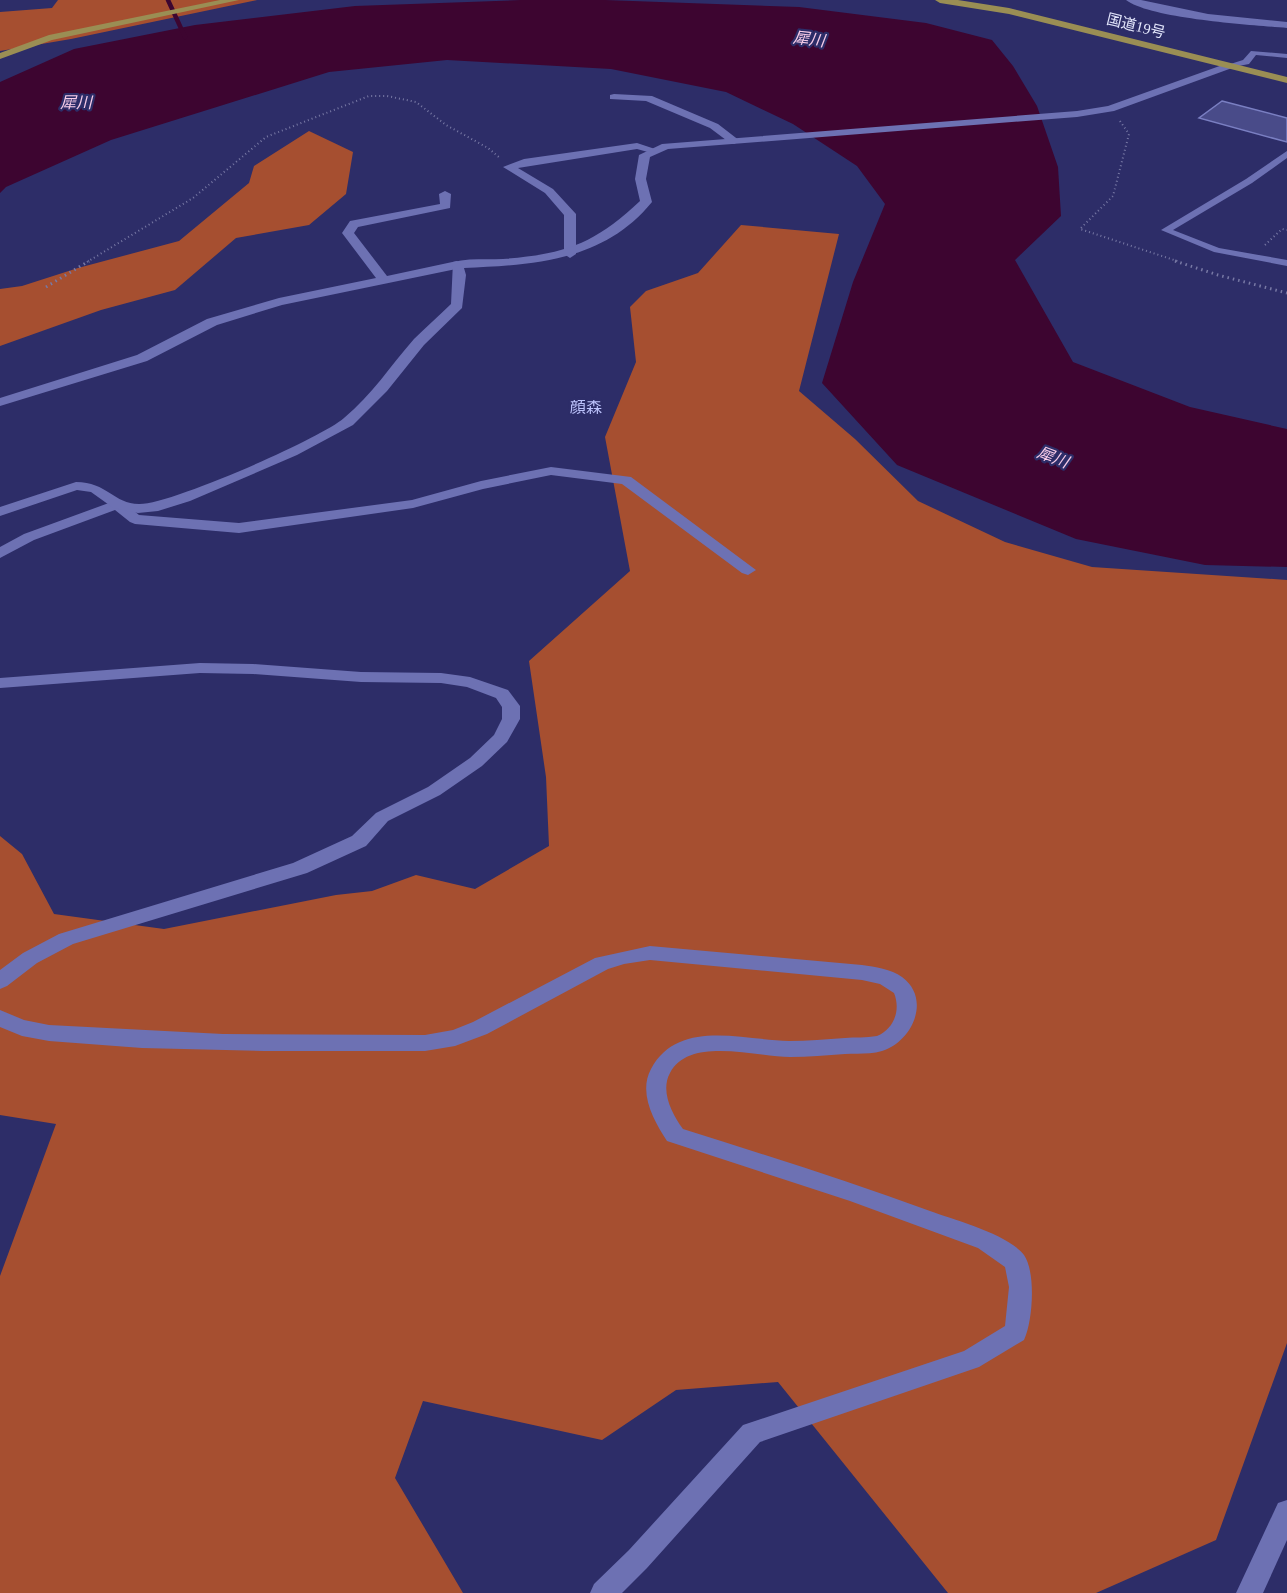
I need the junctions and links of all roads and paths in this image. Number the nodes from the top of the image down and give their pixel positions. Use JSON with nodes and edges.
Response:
{"nodes":[{"id":1,"x":234,"y":0,"type":"edge"},
{"id":2,"x":940,"y":0,"type":"edge"},
{"id":3,"x":1131,"y":0,"type":"edge"},
{"id":4,"x":1287,"y":25,"type":"edge"},
{"id":5,"x":0,"y":56,"type":"edge"},
{"id":6,"x":1287,"y":56,"type":"edge"},
{"id":7,"x":1228,"y":66,"type":"junction"},
{"id":8,"x":1287,"y":80,"type":"edge"},
{"id":9,"x":614,"y":97,"type":"dead end"},
{"id":10,"x":734,"y":141,"type":"junction"},
{"id":11,"x":655,"y":151,"type":"junction"},
{"id":12,"x":1287,"y":154,"type":"edge"},
{"id":13,"x":509,"y":167,"type":"junction"},
{"id":14,"x":445,"y":194,"type":"dead end"},
{"id":15,"x":1287,"y":230,"type":"edge"},
{"id":16,"x":570,"y":254,"type":"junction"},
{"id":17,"x":1252,"y":258,"type":"junction"},
{"id":18,"x":1287,"y":263,"type":"edge"},
{"id":19,"x":458,"y":265,"type":"junction"},
{"id":20,"x":384,"y":280,"type":"junction"},
{"id":21,"x":46,"y":287,"type":"dead end"},
{"id":22,"x":0,"y":402,"type":"edge"},
{"id":23,"x":117,"y":504,"type":"junction"},
{"id":24,"x":0,"y":512,"type":"edge"},
{"id":25,"x":0,"y":554,"type":"edge"},
{"id":26,"x":748,"y":570,"type":"dead end"},
{"id":27,"x":0,"y":683,"type":"edge"},
{"id":28,"x":0,"y":981,"type":"edge"},
{"id":29,"x":0,"y":1018,"type":"edge"},
{"id":30,"x":1287,"y":1512,"type":"edge"},
{"id":31,"x":603,"y":1593,"type":"edge"},
{"id":32,"x":1249,"y":1593,"type":"edge"}],
"edges":[{"from":1,"to":5,"type":"highway"},
{"from":2,"to":7,"type":"highway","name":"国道19号"},
{"from":3,"to":4,"type":"street"},
{"from":6,"to":7,"type":"lane"},
{"from":7,"to":8,"type":"highway","name":"国道19号"},
{"from":7,"to":10,"type":"street"},
{"from":9,"to":10,"type":"street"},
{"from":10,"to":11,"type":"street"},
{"from":11,"to":13,"type":"street"},
{"from":11,"to":16,"type":"street"},
{"from":12,"to":17,"type":"lane"},
{"from":13,"to":16,"type":"street"},
{"from":13,"to":21,"type":"path"},
{"from":14,"to":20,"type":"street"},
{"from":15,"to":17,"type":"path"},
{"from":16,"to":19,"type":"street"},
{"from":17,"to":18,"type":"lane"},
{"from":19,"to":20,"type":"street"},
{"from":19,"to":23,"type":"street"},
{"from":20,"to":22,"type":"street"},
{"from":23,"to":24,"type":"street"},
{"from":23,"to":25,"type":"street"},
{"from":23,"to":26,"type":"street"},
{"from":27,"to":28,"type":"street"},
{"from":29,"to":31,"type":"street"},
{"from":30,"to":32,"type":"street"}]}
